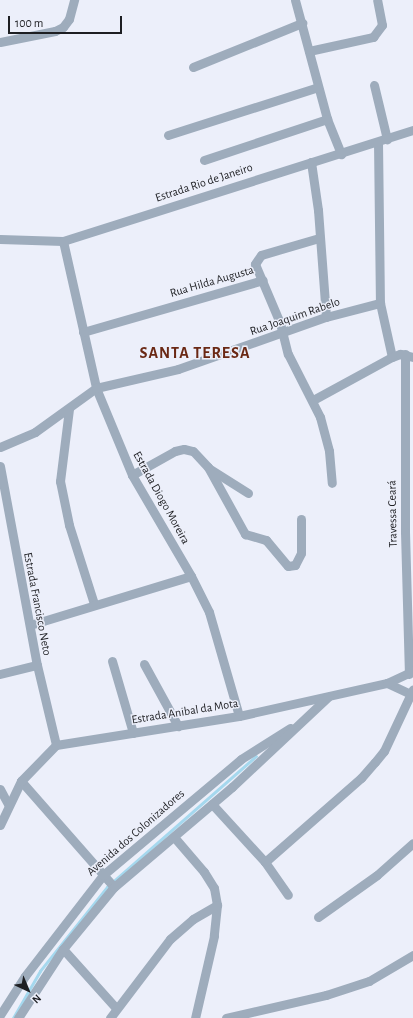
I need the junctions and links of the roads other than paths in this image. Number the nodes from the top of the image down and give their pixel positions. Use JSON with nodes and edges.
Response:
{"nodes":[{"id":1,"x":74,"y":0,"type":"edge"},
{"id":2,"x":295,"y":0,"type":"edge"},
{"id":3,"x":377,"y":0,"type":"edge"},
{"id":4,"x":302,"y":23,"type":"junction"},
{"id":5,"x":0,"y":42,"type":"edge"},
{"id":6,"x":310,"y":51,"type":"junction"},
{"id":7,"x":193,"y":67,"type":"dead end"},
{"id":8,"x":374,"y":85,"type":"dead end"},
{"id":9,"x":318,"y":87,"type":"junction"},
{"id":10,"x":327,"y":119,"type":"junction"},
{"id":11,"x":413,"y":130,"type":"edge"},
{"id":12,"x":168,"y":135,"type":"dead end"},
{"id":13,"x":382,"y":140,"type":"junction"},
{"id":14,"x":341,"y":154,"type":"junction"},
{"id":15,"x":204,"y":160,"type":"dead end"},
{"id":16,"x":311,"y":162,"type":"junction"},
{"id":17,"x":320,"y":238,"type":"junction"},
{"id":18,"x":0,"y":239,"type":"edge"},
{"id":19,"x":63,"y":241,"type":"junction"},
{"id":20,"x":263,"y":280,"type":"junction"},
{"id":21,"x":380,"y":303,"type":"junction"},
{"id":22,"x":326,"y":317,"type":"junction"},
{"id":23,"x":83,"y":332,"type":"junction"},
{"id":24,"x":282,"y":333,"type":"junction"},
{"id":25,"x":409,"y":355,"type":"edge"},
{"id":26,"x":392,"y":357,"type":"junction"},
{"id":27,"x":96,"y":388,"type":"junction"},
{"id":28,"x":313,"y":400,"type":"junction"},
{"id":29,"x":69,"y":409,"type":"junction"},
{"id":30,"x":0,"y":447,"type":"edge"},
{"id":31,"x":0,"y":466,"type":"edge"},
{"id":32,"x":208,"y":467,"type":"junction"},
{"id":33,"x":132,"y":475,"type":"junction"},
{"id":34,"x":332,"y":483,"type":"dead end"},
{"id":35,"x":248,"y":494,"type":"dead end"},
{"id":36,"x":301,"y":519,"type":"dead end"},
{"id":37,"x":191,"y":576,"type":"junction"},
{"id":38,"x":94,"y":604,"type":"junction"},
{"id":39,"x":30,"y":625,"type":"junction"},
{"id":40,"x":112,"y":662,"type":"dead end"},
{"id":41,"x":144,"y":664,"type":"dead end"},
{"id":42,"x":37,"y":666,"type":"junction"},
{"id":43,"x":411,"y":673,"type":"edge"},
{"id":44,"x":0,"y":674,"type":"edge"},
{"id":45,"x":387,"y":682,"type":"junction"},
{"id":46,"x":412,"y":693,"type":"edge"},
{"id":47,"x":329,"y":696,"type":"junction"},
{"id":48,"x":239,"y":716,"type":"junction"},
{"id":49,"x":304,"y":719,"type":"junction"},
{"id":50,"x":178,"y":726,"type":"junction"},
{"id":51,"x":133,"y":733,"type":"junction"},
{"id":52,"x":56,"y":746,"type":"junction"},
{"id":53,"x":21,"y":781,"type":"junction"},
{"id":54,"x":0,"y":791,"type":"edge"},
{"id":55,"x":8,"y":804,"type":"junction"},
{"id":56,"x":212,"y":804,"type":"junction"},
{"id":57,"x":178,"y":814,"type":"junction"},
{"id":58,"x":185,"y":824,"type":"junction"},
{"id":59,"x":0,"y":825,"type":"edge"},
{"id":60,"x":174,"y":837,"type":"junction"},
{"id":61,"x":413,"y":843,"type":"edge"},
{"id":62,"x":265,"y":862,"type":"junction"},
{"id":63,"x":109,"y":881,"type":"junction"},
{"id":64,"x":288,"y":895,"type":"dead end"},
{"id":65,"x":217,"y":905,"type":"junction"},
{"id":66,"x":318,"y":917,"type":"dead end"},
{"id":67,"x":63,"y":949,"type":"junction"},
{"id":68,"x":413,"y":955,"type":"edge"},
{"id":69,"x":116,"y":1008,"type":"junction"},
{"id":70,"x":0,"y":1015,"type":"edge"},
{"id":71,"x":18,"y":1018,"type":"edge"},
{"id":72,"x":110,"y":1018,"type":"edge"},
{"id":73,"x":195,"y":1018,"type":"edge"},
{"id":74,"x":226,"y":1018,"type":"edge"}],
"edges":[{"from":1,"to":5,"type":"street"},
{"from":2,"to":4,"type":"street"},
{"from":3,"to":6,"type":"street"},
{"from":4,"to":6,"type":"street"},
{"from":4,"to":7,"type":"street"},
{"from":6,"to":9,"type":"street"},
{"from":8,"to":13,"type":"street"},
{"from":9,"to":10,"type":"street"},
{"from":9,"to":12,"type":"street"},
{"from":10,"to":14,"type":"street"},
{"from":10,"to":15,"type":"street"},
{"from":11,"to":13,"type":"street","name":"Estrada Rio de Janeiro"},
{"from":13,"to":14,"type":"street","name":"Estrada Rio de Janeiro"},
{"from":13,"to":21,"type":"street"},
{"from":14,"to":16,"type":"street","name":"Estrada Rio de Janeiro"},
{"from":16,"to":17,"type":"street"},
{"from":16,"to":19,"type":"street","name":"Estrada Rio de Janeiro"},
{"from":17,"to":20,"type":"street","name":"Rua Hilda Augusta"},
{"from":17,"to":22,"type":"street"},
{"from":18,"to":19,"type":"street","name":"Estrada Rio de Janeiro"},
{"from":19,"to":23,"type":"street","name":"Estrada Diogo Moreira"},
{"from":20,"to":23,"type":"street","name":"Rua Hilda Augusta"},
{"from":20,"to":24,"type":"street"},
{"from":21,"to":22,"type":"street","name":"Rua Joaquim Rabelo"},
{"from":21,"to":26,"type":"street"},
{"from":22,"to":24,"type":"street","name":"Rua Joaquim Rabelo"},
{"from":23,"to":27,"type":"street","name":"Estrada Diogo Moreira"},
{"from":24,"to":27,"type":"street","name":"Rua Joaquim Rabelo"},
{"from":24,"to":28,"type":"street"},
{"from":25,"to":26,"type":"street"},
{"from":25,"to":43,"type":"street","name":"Travessa Ceará"},
{"from":26,"to":28,"type":"street"},
{"from":27,"to":29,"type":"street","name":"Rua Joaquim Rabelo"},
{"from":27,"to":33,"type":"street","name":"Estrada Diogo Moreira"},
{"from":28,"to":34,"type":"street"},
{"from":29,"to":30,"type":"street","name":"Rua Joaquim Rabelo"},
{"from":29,"to":38,"type":"street"},
{"from":31,"to":39,"type":"street","name":"Estrada Francisco Neto"},
{"from":32,"to":33,"type":"street"},
{"from":32,"to":35,"type":"street"},
{"from":32,"to":36,"type":"street"},
{"from":33,"to":37,"type":"street","name":"Estrada Diogo Moreira"},
{"from":37,"to":38,"type":"street"},
{"from":37,"to":48,"type":"street","name":"Estrada Diogo Moreira"},
{"from":38,"to":39,"type":"street"},
{"from":39,"to":42,"type":"street","name":"Estrada Francisco Neto"},
{"from":40,"to":51,"type":"street"},
{"from":41,"to":50,"type":"street"},
{"from":42,"to":44,"type":"street"},
{"from":42,"to":52,"type":"street","name":"Estrada Francisco Neto"},
{"from":43,"to":45,"type":"street","name":"Estrada Anibal da Mota"},
{"from":45,"to":46,"type":"street"},
{"from":45,"to":47,"type":"street","name":"Estrada Anibal da Mota"},
{"from":46,"to":62,"type":"street"},
{"from":47,"to":48,"type":"street","name":"Estrada Anibal da Mota"},
{"from":47,"to":49,"type":"street","name":"Avenida dos Colonizadores"},
{"from":48,"to":50,"type":"street","name":"Estrada Anibal da Mota"},
{"from":49,"to":56,"type":"street","name":"Avenida dos Colonizadores"},
{"from":49,"to":57,"type":"street","name":"Avenida dos Colonizadores"},
{"from":50,"to":51,"type":"street","name":"Estrada Anibal da Mota"},
{"from":51,"to":52,"type":"street","name":"Estrada Anibal da Mota"},
{"from":52,"to":53,"type":"street"},
{"from":53,"to":55,"type":"street"},
{"from":53,"to":63,"type":"street"},
{"from":54,"to":55,"type":"street"},
{"from":55,"to":59,"type":"street"},
{"from":56,"to":58,"type":"street","name":"Avenida dos Colonizadores"},
{"from":56,"to":62,"type":"street"},
{"from":57,"to":58,"type":"street"},
{"from":57,"to":63,"type":"street","name":"Avenida dos Colonizadores"},
{"from":58,"to":60,"type":"street","name":"Avenida dos Colonizadores"},
{"from":60,"to":63,"type":"street","name":"Avenida dos Colonizadores"},
{"from":60,"to":65,"type":"street"},
{"from":61,"to":66,"type":"street"},
{"from":62,"to":64,"type":"street"},
{"from":63,"to":67,"type":"street","name":"Avenida dos Colonizadores"},
{"from":63,"to":70,"type":"street","name":"Avenida dos Colonizadores"},
{"from":65,"to":69,"type":"street"},
{"from":65,"to":73,"type":"street"},
{"from":67,"to":69,"type":"street"},
{"from":67,"to":71,"type":"street","name":"Avenida dos Colonizadores"},
{"from":68,"to":74,"type":"street"},
{"from":69,"to":72,"type":"street"}]}
